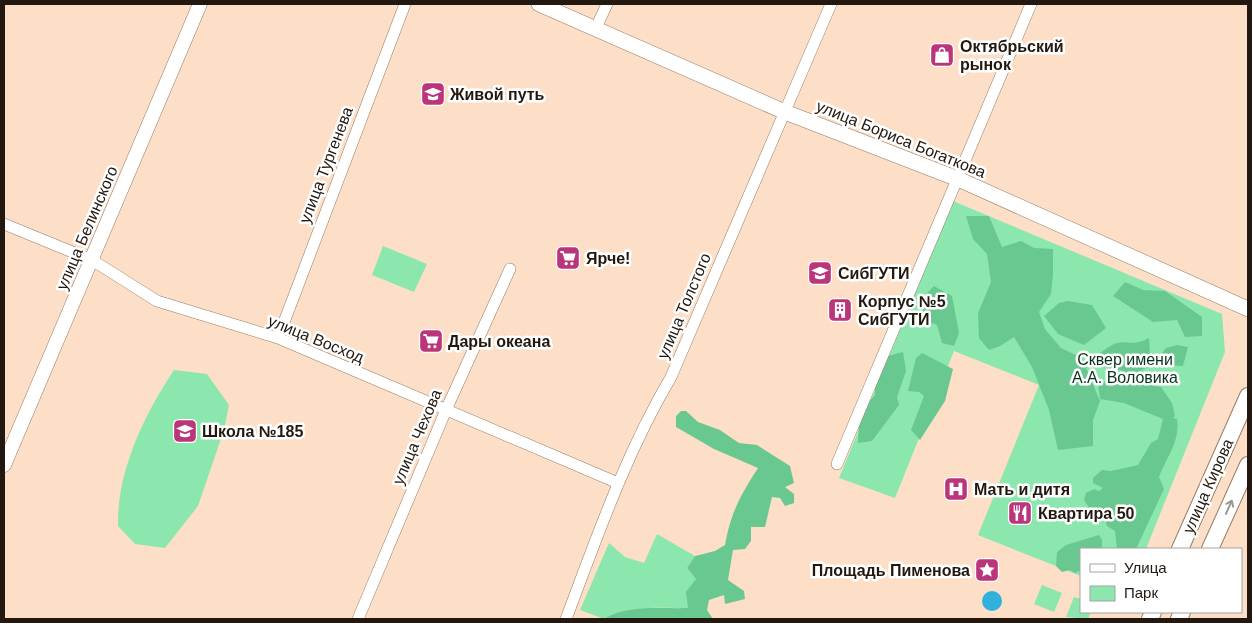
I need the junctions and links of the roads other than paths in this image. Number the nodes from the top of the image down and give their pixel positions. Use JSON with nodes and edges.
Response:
{"nodes":[{"id":1,"x":200,"y":4,"type":"edge"},
{"id":2,"x":405,"y":4,"type":"edge"},
{"id":3,"x":539,"y":4,"type":"edge"},
{"id":4,"x":607,"y":4,"type":"edge"},
{"id":5,"x":831,"y":4,"type":"edge"},
{"id":6,"x":1031,"y":4,"type":"edge"},
{"id":7,"x":595,"y":30,"type":"junction"},
{"id":8,"x":786,"y":112,"type":"junction"},
{"id":9,"x":958,"y":179,"type":"junction"},
{"id":10,"x":4,"y":224,"type":"edge"},
{"id":11,"x":92,"y":260,"type":"junction"},
{"id":12,"x":510,"y":269,"type":"dead end"},
{"id":13,"x":1248,"y":309,"type":"edge"},
{"id":14,"x":278,"y":338,"type":"junction"},
{"id":15,"x":1248,"y":396,"type":"edge"},
{"id":16,"x":446,"y":410,"type":"junction"},
{"id":17,"x":836,"y":464,"type":"dead end"},
{"id":18,"x":4,"y":465,"type":"edge"},
{"id":19,"x":1248,"y":465,"type":"edge"},
{"id":20,"x":618,"y":483,"type":"junction"},
{"id":21,"x":1180,"y":548,"type":"edge"},
{"id":22,"x":1210,"y":548,"type":"edge"},
{"id":23,"x":358,"y":619,"type":"edge"},
{"id":24,"x":566,"y":619,"type":"edge"}],
"edges":[{"from":1,"to":11,"type":"street","name":"улица Белинского"},
{"from":2,"to":14,"type":"street","name":"улица Тургенева"},
{"from":3,"to":7,"type":"main road","name":"улица Бориса Богаткова"},
{"from":4,"to":7,"type":"street"},
{"from":5,"to":8,"type":"street","name":"улица Толстого"},
{"from":6,"to":9,"type":"street"},
{"from":7,"to":8,"type":"main road","name":"улица Бориса Богаткова"},
{"from":8,"to":9,"type":"main road","name":"улица Бориса Богаткова"},
{"from":8,"to":20,"type":"street","name":"улица Толстого"},
{"from":9,"to":13,"type":"main road","name":"улица Бориса Богаткова"},
{"from":9,"to":17,"type":"street"},
{"from":10,"to":11,"type":"street","name":"улица Восход"},
{"from":11,"to":14,"type":"street","name":"улица Восход"},
{"from":11,"to":18,"type":"street","name":"улица Белинского"},
{"from":12,"to":16,"type":"street","name":"улица Чехова"},
{"from":14,"to":16,"type":"street","name":"улица Восход"},
{"from":15,"to":21,"type":"main road","name":"улица Кирова"},
{"from":16,"to":20,"type":"street","name":"улица Восход"},
{"from":16,"to":23,"type":"street","name":"улица Чехова"},
{"from":22,"to":19,"type":"main road","name":"улица Кирова","one_way":true},
{"from":20,"to":24,"type":"street","name":"улица Толстого"}]}
